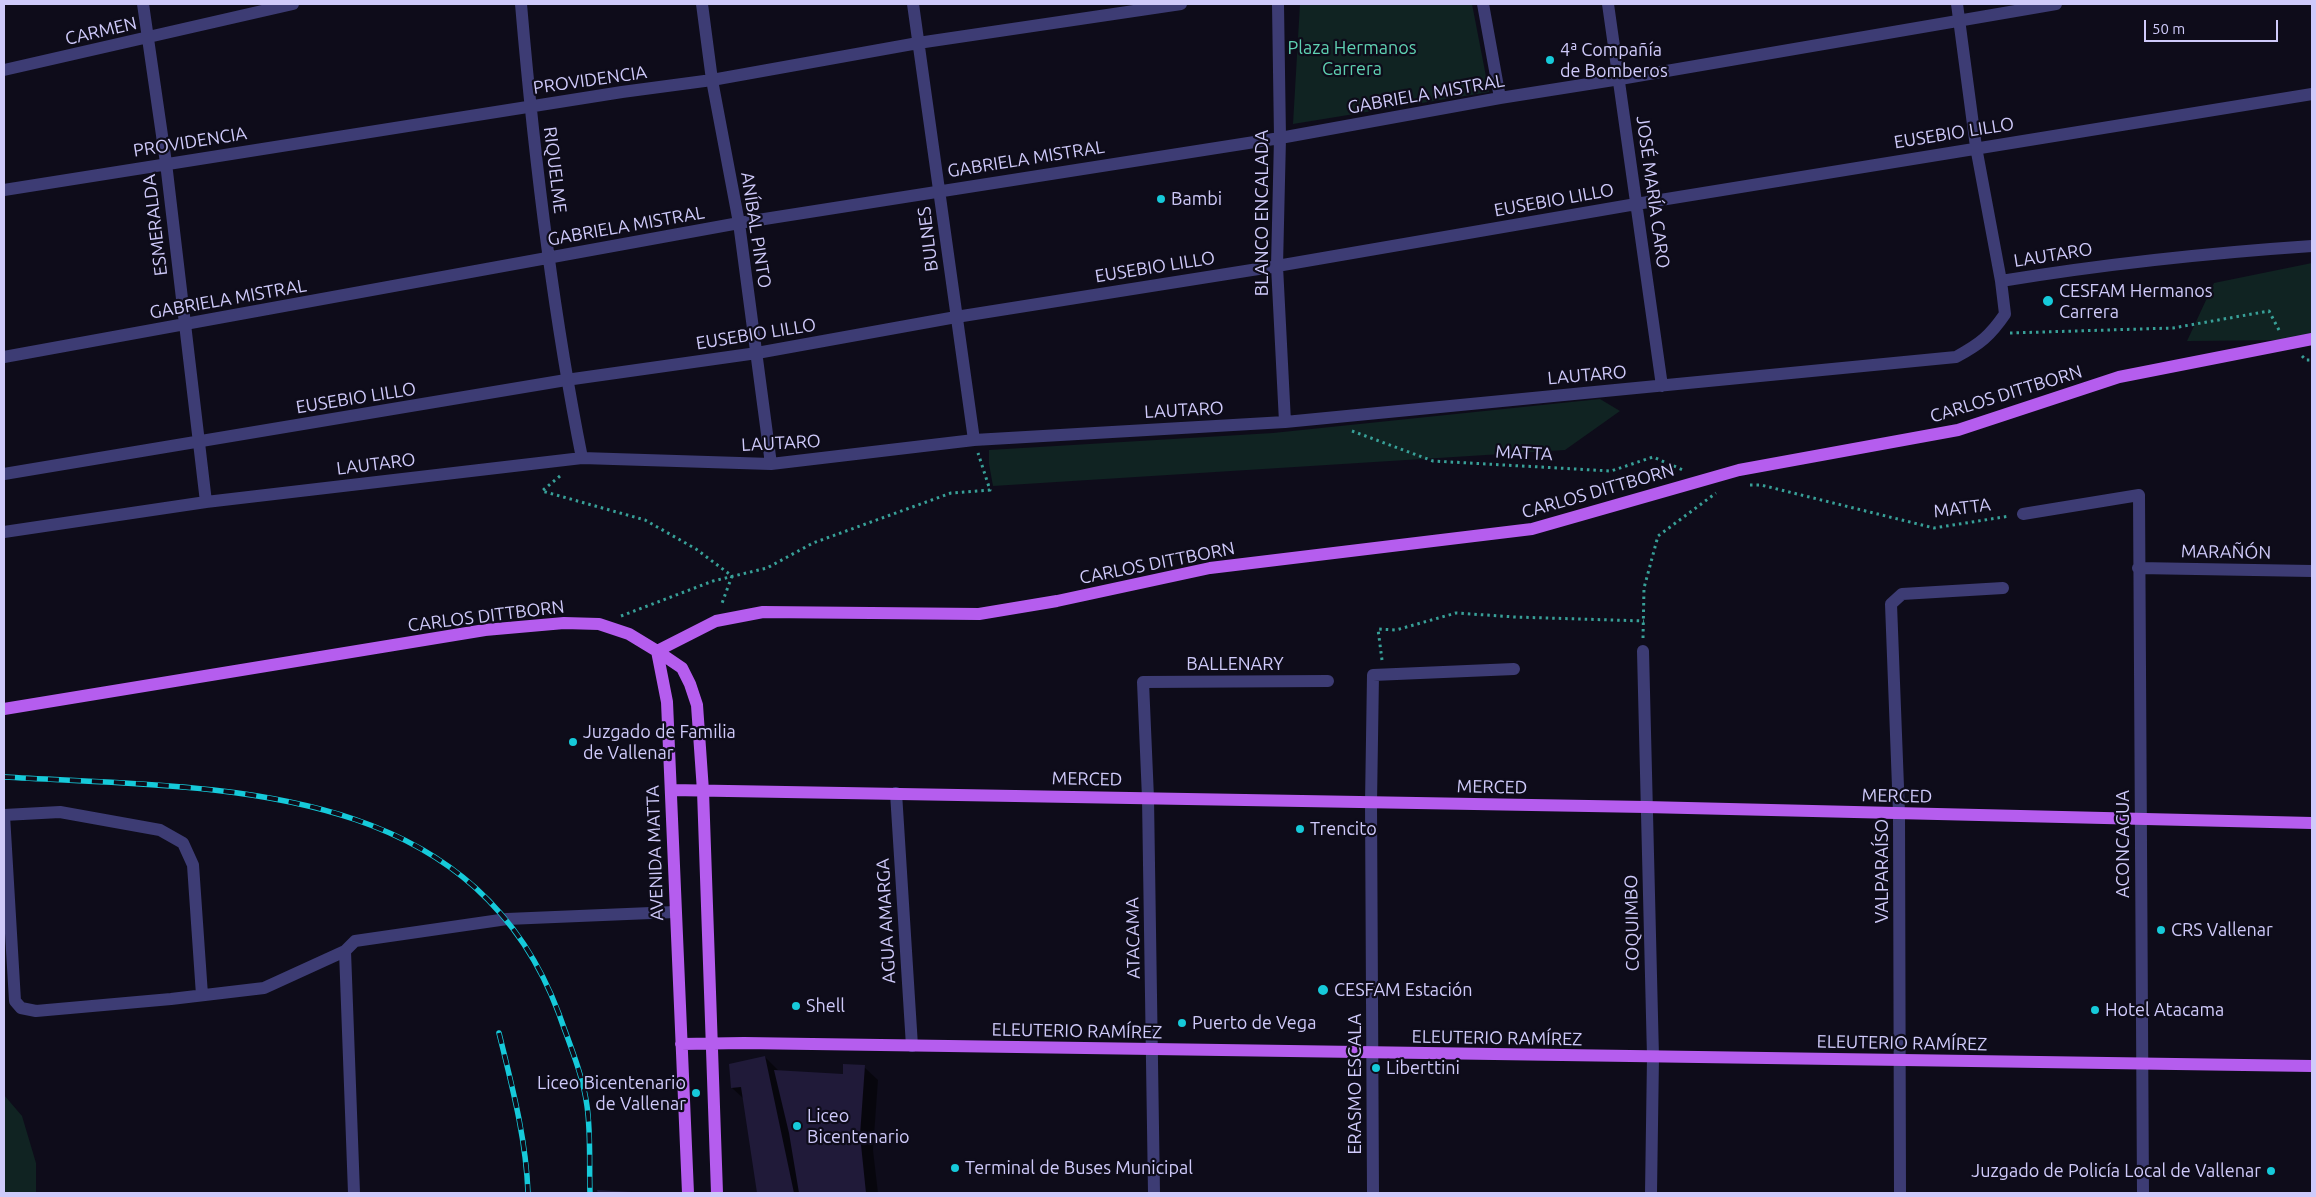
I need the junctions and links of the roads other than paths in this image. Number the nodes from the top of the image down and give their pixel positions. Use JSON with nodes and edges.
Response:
{"nodes":[{"id":1,"x":143,"y":4,"type":"edge"},
{"id":2,"x":293,"y":4,"type":"edge"},
{"id":3,"x":521,"y":4,"type":"edge"},
{"id":4,"x":702,"y":4,"type":"edge"},
{"id":5,"x":914,"y":4,"type":"edge"},
{"id":6,"x":1181,"y":4,"type":"edge"},
{"id":7,"x":1278,"y":4,"type":"edge"},
{"id":8,"x":1483,"y":4,"type":"edge"},
{"id":9,"x":1608,"y":4,"type":"edge"},
{"id":10,"x":1957,"y":4,"type":"edge"},
{"id":11,"x":2056,"y":4,"type":"edge"},
{"id":12,"x":1960,"y":20,"type":"junction"},
{"id":13,"x":148,"y":38,"type":"junction"},
{"id":14,"x":918,"y":43,"type":"junction"},
{"id":15,"x":4,"y":70,"type":"edge"},
{"id":16,"x":712,"y":80,"type":"junction"},
{"id":17,"x":1620,"y":80,"type":"junction"},
{"id":18,"x":2312,"y":94,"type":"edge"},
{"id":19,"x":1500,"y":98,"type":"junction"},
{"id":20,"x":530,"y":106,"type":"junction"},
{"id":21,"x":1280,"y":138,"type":"junction"},
{"id":22,"x":1976,"y":147,"type":"junction"},
{"id":23,"x":166,"y":163,"type":"junction"},
{"id":24,"x":4,"y":190,"type":"edge"},
{"id":25,"x":940,"y":190,"type":"junction"},
{"id":26,"x":1636,"y":204,"type":"junction"},
{"id":27,"x":739,"y":223,"type":"junction"},
{"id":28,"x":2312,"y":246,"type":"edge"},
{"id":29,"x":549,"y":258,"type":"junction"},
{"id":30,"x":1277,"y":266,"type":"junction"},
{"id":31,"x":2001,"y":281,"type":"junction"},
{"id":32,"x":956,"y":317,"type":"junction"},
{"id":33,"x":185,"y":326,"type":"junction"},
{"id":34,"x":2312,"y":339,"type":"edge"},
{"id":35,"x":757,"y":353,"type":"junction"},
{"id":36,"x":4,"y":357,"type":"edge"},
{"id":37,"x":566,"y":380,"type":"junction"},
{"id":38,"x":1662,"y":386,"type":"junction"},
{"id":39,"x":1285,"y":422,"type":"junction"},
{"id":40,"x":974,"y":440,"type":"junction"},
{"id":41,"x":199,"y":442,"type":"junction"},
{"id":42,"x":582,"y":458,"type":"junction"},
{"id":43,"x":771,"y":464,"type":"junction"},
{"id":44,"x":4,"y":474,"type":"edge"},
{"id":45,"x":206,"y":502,"type":"junction"},
{"id":46,"x":2023,"y":514,"type":"road end"},
{"id":47,"x":4,"y":532,"type":"edge"},
{"id":48,"x":2138,"y":568,"type":"junction"},
{"id":49,"x":2312,"y":571,"type":"edge"},
{"id":50,"x":2003,"y":588,"type":"dead end"},
{"id":51,"x":657,"y":651,"type":"junction"},
{"id":52,"x":1643,"y":651,"type":"road end"},
{"id":53,"x":1514,"y":669,"type":"dead end"},
{"id":54,"x":1328,"y":681,"type":"dead end"},
{"id":55,"x":1143,"y":682,"type":"joint"},
{"id":56,"x":4,"y":709,"type":"edge"},
{"id":57,"x":671,"y":790,"type":"junction"},
{"id":58,"x":703,"y":791,"type":"junction"},
{"id":59,"x":896,"y":793,"type":"junction"},
{"id":60,"x":1148,"y":798,"type":"junction"},
{"id":61,"x":1371,"y":803,"type":"junction"},
{"id":62,"x":1646,"y":807,"type":"junction"},
{"id":63,"x":1899,"y":813,"type":"junction"},
{"id":64,"x":4,"y":815,"type":"edge"},
{"id":65,"x":2140,"y":818,"type":"junction"},
{"id":66,"x":2312,"y":823,"type":"edge"},
{"id":67,"x":675,"y":912,"type":"junction"},
{"id":68,"x":345,"y":951,"type":"junction"},
{"id":69,"x":202,"y":995,"type":"junction"},
{"id":70,"x":681,"y":1044,"type":"junction"},
{"id":71,"x":711,"y":1044,"type":"junction"},
{"id":72,"x":912,"y":1046,"type":"junction"},
{"id":73,"x":1152,"y":1050,"type":"junction"},
{"id":74,"x":1372,"y":1054,"type":"junction"},
{"id":75,"x":1653,"y":1057,"type":"junction"},
{"id":76,"x":1900,"y":1061,"type":"junction"},
{"id":77,"x":2142,"y":1064,"type":"junction"},
{"id":78,"x":2312,"y":1066,"type":"edge"},
{"id":79,"x":354,"y":1193,"type":"edge"},
{"id":80,"x":688,"y":1193,"type":"edge"},
{"id":81,"x":717,"y":1193,"type":"edge"},
{"id":82,"x":1154,"y":1193,"type":"edge"},
{"id":83,"x":1373,"y":1193,"type":"edge"},
{"id":84,"x":1651,"y":1193,"type":"edge"},
{"id":85,"x":1900,"y":1193,"type":"edge"},
{"id":86,"x":2142,"y":1193,"type":"edge"}],
"edges":[{"from":1,"to":13,"type":"street","name":"ESMERALDA"},
{"from":2,"to":13,"type":"street","name":"CARMEN"},
{"from":3,"to":20,"type":"street","name":"RIQUELME"},
{"from":4,"to":16,"type":"street","name":"ANÍBAL PINTO"},
{"from":5,"to":14,"type":"street","name":"BULNES"},
{"from":6,"to":14,"type":"street","name":"PROVIDENCIA"},
{"from":7,"to":21,"type":"street","name":"BLANCO ENCALADA"},
{"from":8,"to":19,"type":"street"},
{"from":9,"to":17,"type":"street","name":"JOSÉ MARÍA CARO"},
{"from":10,"to":12,"type":"street"},
{"from":11,"to":12,"type":"street","name":"GABRIELA MISTRAL"},
{"from":12,"to":17,"type":"street","name":"GABRIELA MISTRAL"},
{"from":12,"to":22,"type":"street"},
{"from":13,"to":15,"type":"street","name":"CARMEN"},
{"from":13,"to":23,"type":"street","name":"ESMERALDA"},
{"from":14,"to":16,"type":"street","name":"PROVIDENCIA"},
{"from":14,"to":25,"type":"street","name":"BULNES"},
{"from":16,"to":20,"type":"street","name":"PROVIDENCIA"},
{"from":16,"to":27,"type":"street","name":"ANÍBAL PINTO"},
{"from":17,"to":19,"type":"street","name":"GABRIELA MISTRAL"},
{"from":17,"to":26,"type":"street","name":"JOSÉ MARÍA CARO"},
{"from":18,"to":22,"type":"street","name":"EUSEBIO LILLO"},
{"from":19,"to":21,"type":"street","name":"GABRIELA MISTRAL"},
{"from":20,"to":23,"type":"street","name":"PROVIDENCIA"},
{"from":20,"to":29,"type":"street","name":"RIQUELME"},
{"from":21,"to":25,"type":"street","name":"GABRIELA MISTRAL"},
{"from":21,"to":30,"type":"street","name":"BLANCO ENCALADA"},
{"from":22,"to":26,"type":"street","name":"EUSEBIO LILLO"},
{"from":22,"to":31,"type":"street"},
{"from":23,"to":24,"type":"street","name":"PROVIDENCIA"},
{"from":23,"to":33,"type":"street","name":"ESMERALDA"},
{"from":25,"to":27,"type":"street","name":"GABRIELA MISTRAL"},
{"from":25,"to":32,"type":"street","name":"BULNES"},
{"from":26,"to":30,"type":"street","name":"EUSEBIO LILLO"},
{"from":26,"to":38,"type":"street","name":"JOSÉ MARÍA CARO"},
{"from":27,"to":29,"type":"street","name":"GABRIELA MISTRAL"},
{"from":27,"to":35,"type":"street","name":"ANÍBAL PINTO"},
{"from":28,"to":31,"type":"street","name":"LAUTARO"},
{"from":29,"to":33,"type":"street","name":"GABRIELA MISTRAL"},
{"from":29,"to":37,"type":"street","name":"RIQUELME"},
{"from":30,"to":32,"type":"street","name":"EUSEBIO LILLO"},
{"from":30,"to":39,"type":"street","name":"BLANCO ENCALADA"},
{"from":31,"to":38,"type":"street","name":"LAUTARO"},
{"from":32,"to":35,"type":"street","name":"EUSEBIO LILLO"},
{"from":32,"to":40,"type":"street","name":"BULNES"},
{"from":33,"to":36,"type":"street","name":"GABRIELA MISTRAL"},
{"from":33,"to":41,"type":"street","name":"ESMERALDA"},
{"from":34,"to":51,"type":"main road","name":"CARLOS DITTBORN"},
{"from":35,"to":37,"type":"street","name":"EUSEBIO LILLO"},
{"from":35,"to":43,"type":"street","name":"ANÍBAL PINTO"},
{"from":37,"to":41,"type":"street","name":"EUSEBIO LILLO"},
{"from":37,"to":42,"type":"street","name":"RIQUELME"},
{"from":38,"to":39,"type":"street","name":"LAUTARO"},
{"from":39,"to":40,"type":"street","name":"LAUTARO"},
{"from":40,"to":43,"type":"street","name":"LAUTARO"},
{"from":41,"to":44,"type":"street","name":"EUSEBIO LILLO"},
{"from":41,"to":45,"type":"street","name":"ESMERALDA"},
{"from":42,"to":43,"type":"street","name":"LAUTARO"},
{"from":42,"to":45,"type":"street","name":"LAUTARO"},
{"from":45,"to":47,"type":"street","name":"LAUTARO"},
{"from":46,"to":48,"type":"street","name":"ACONCAGUA"},
{"from":48,"to":49,"type":"street","name":"MARAÑÓN"},
{"from":48,"to":65,"type":"street","name":"ACONCAGUA"},
{"from":50,"to":63,"type":"street","name":"VALPARAÍSO"},
{"from":51,"to":56,"type":"main road","name":"CARLOS DITTBORN"},
{"from":51,"to":57,"type":"main road","name":"AVENIDA MATTA"},
{"from":51,"to":58,"type":"main road"},
{"from":52,"to":62,"type":"street","name":"COQUIMBO"},
{"from":53,"to":61,"type":"street","name":"ERASMO ESCALA"},
{"from":54,"to":55,"type":"street","name":"BALLENARY"},
{"from":55,"to":60,"type":"street","name":"ATACAMA"},
{"from":57,"to":58,"type":"main road","name":"MERCED"},
{"from":57,"to":67,"type":"main road","name":"AVENIDA MATTA"},
{"from":58,"to":59,"type":"main road","name":"MERCED"},
{"from":58,"to":71,"type":"main road"},
{"from":59,"to":60,"type":"main road","name":"MERCED"},
{"from":59,"to":72,"type":"street","name":"AGUA AMARGA"},
{"from":60,"to":61,"type":"main road","name":"MERCED"},
{"from":60,"to":73,"type":"street","name":"ATACAMA"},
{"from":61,"to":62,"type":"main road","name":"MERCED"},
{"from":61,"to":74,"type":"street","name":"ERASMO ESCALA"},
{"from":62,"to":63,"type":"main road","name":"MERCED"},
{"from":62,"to":75,"type":"street","name":"COQUIMBO"},
{"from":63,"to":65,"type":"main road","name":"MERCED"},
{"from":63,"to":76,"type":"street","name":"VALPARAÍSO"},
{"from":64,"to":69,"type":"street"},
{"from":64,"to":69,"type":"street"},
{"from":65,"to":66,"type":"main road","name":"MERCED"},
{"from":65,"to":77,"type":"street","name":"ACONCAGUA"},
{"from":67,"to":68,"type":"street"},
{"from":67,"to":70,"type":"main road","name":"AVENIDA MATTA"},
{"from":68,"to":69,"type":"street"},
{"from":68,"to":79,"type":"street"},
{"from":70,"to":71,"type":"main road","name":"ELEUTERIO RAMÍREZ"},
{"from":70,"to":80,"type":"main road","name":"AVENIDA MATTA"},
{"from":71,"to":72,"type":"main road","name":"ELEUTERIO RAMÍREZ"},
{"from":71,"to":81,"type":"main road"},
{"from":72,"to":73,"type":"main road","name":"ELEUTERIO RAMÍREZ"},
{"from":73,"to":74,"type":"main road","name":"ELEUTERIO RAMÍREZ"},
{"from":73,"to":82,"type":"street","name":"ATACAMA"},
{"from":74,"to":75,"type":"main road","name":"ELEUTERIO RAMÍREZ"},
{"from":74,"to":83,"type":"street","name":"ERASMO ESCALA"},
{"from":75,"to":76,"type":"main road","name":"ELEUTERIO RAMÍREZ"},
{"from":75,"to":84,"type":"street","name":"COQUIMBO"},
{"from":76,"to":77,"type":"main road","name":"ELEUTERIO RAMÍREZ"},
{"from":76,"to":85,"type":"street","name":"VALPARAÍSO"},
{"from":77,"to":78,"type":"main road","name":"ELEUTERIO RAMÍREZ"},
{"from":77,"to":86,"type":"street","name":"ACONCAGUA"}]}
